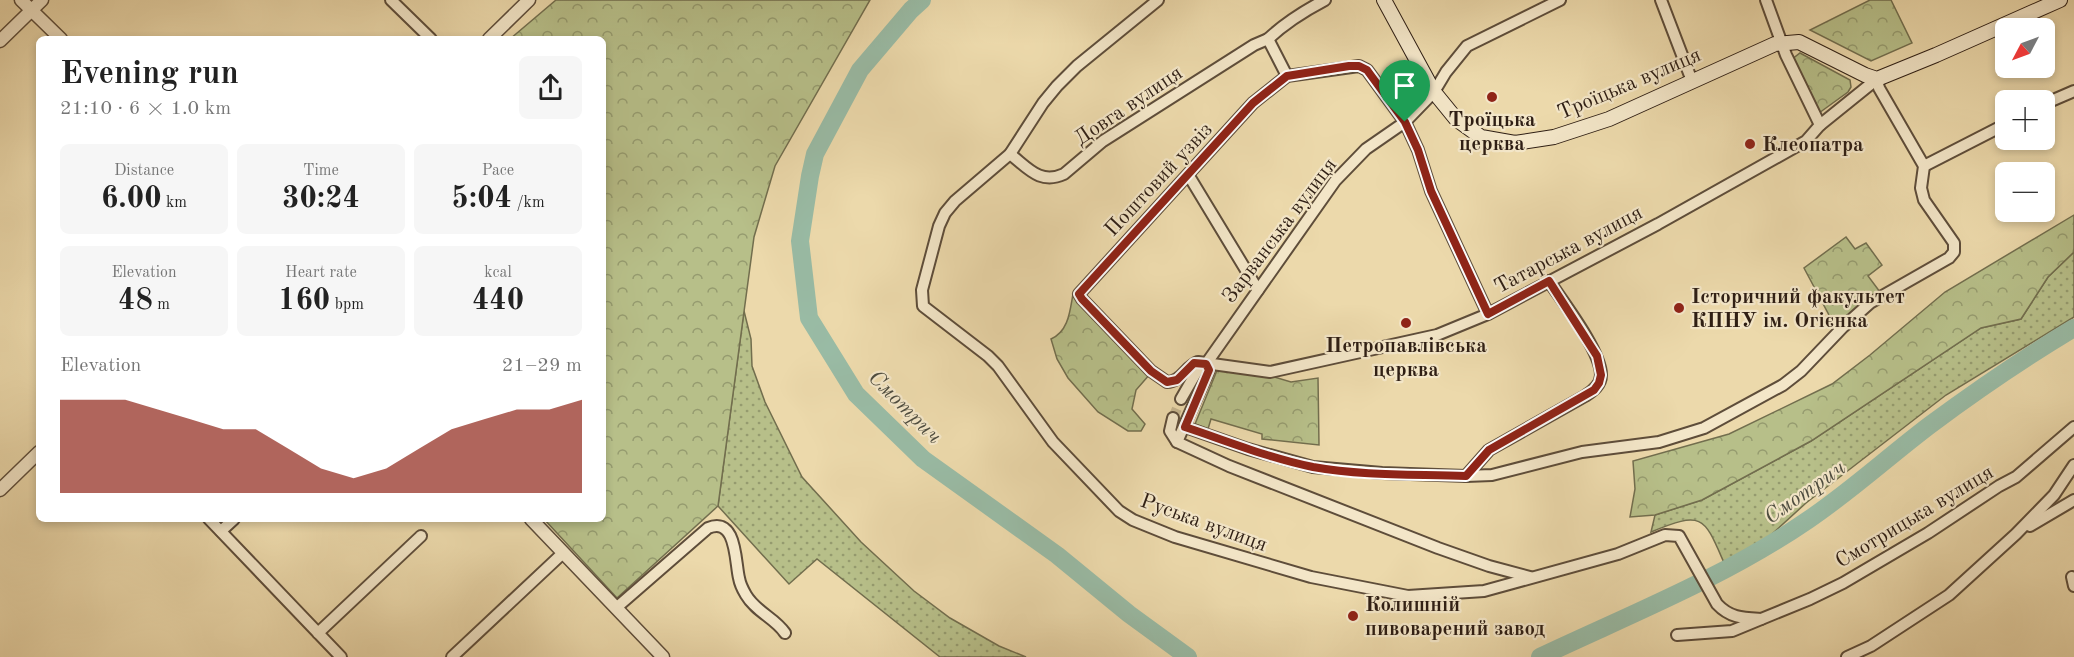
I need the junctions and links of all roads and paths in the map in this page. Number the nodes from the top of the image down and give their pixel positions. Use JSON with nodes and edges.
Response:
{"nodes":[{"id":1,"x":21,"y":0,"type":"edge"},
{"id":2,"x":42,"y":0,"type":"edge"},
{"id":3,"x":391,"y":0,"type":"edge"},
{"id":4,"x":529,"y":0,"type":"edge"},
{"id":5,"x":1158,"y":0,"type":"edge"},
{"id":6,"x":1325,"y":0,"type":"edge"},
{"id":7,"x":1384,"y":0,"type":"edge"},
{"id":8,"x":1560,"y":0,"type":"edge"},
{"id":9,"x":1661,"y":0,"type":"edge"},
{"id":10,"x":1766,"y":0,"type":"edge"},
{"id":11,"x":2060,"y":0,"type":"edge"},
{"id":12,"x":31,"y":10,"type":"junction"},
{"id":13,"x":57,"y":36,"type":"edge"},
{"id":14,"x":428,"y":36,"type":"edge"},
{"id":15,"x":492,"y":36,"type":"edge"},
{"id":16,"x":1268,"y":39,"type":"junction"},
{"id":17,"x":0,"y":41,"type":"edge"},
{"id":18,"x":1783,"y":44,"type":"junction"},
{"id":19,"x":1287,"y":76,"type":"junction"},
{"id":20,"x":1877,"y":79,"type":"junction"},
{"id":21,"x":1692,"y":81,"type":"junction"},
{"id":22,"x":2074,"y":91,"type":"edge"},
{"id":23,"x":1434,"y":92,"type":"junction"},
{"id":24,"x":2055,"y":99,"type":"edge"},
{"id":25,"x":1405,"y":122,"type":"junction"},
{"id":26,"x":1820,"y":125,"type":"junction"},
{"id":27,"x":1995,"y":130,"type":"edge"},
{"id":28,"x":1010,"y":154,"type":"junction"},
{"id":29,"x":1924,"y":166,"type":"junction"},
{"id":30,"x":1189,"y":176,"type":"junction"},
{"id":31,"x":1549,"y":281,"type":"junction"},
{"id":32,"x":1258,"y":290,"type":"junction"},
{"id":33,"x":1488,"y":314,"type":"junction"},
{"id":34,"x":1206,"y":364,"type":"junction"},
{"id":35,"x":1181,"y":399,"type":"tunnel mouth"},
{"id":36,"x":1173,"y":418,"type":"tunnel mouth"},
{"id":37,"x":1185,"y":427,"type":"junction"},
{"id":38,"x":2074,"y":427,"type":"edge"},
{"id":39,"x":1177,"y":442,"type":"junction"},
{"id":40,"x":36,"y":455,"type":"edge"},
{"id":41,"x":2074,"y":465,"type":"edge"},
{"id":42,"x":1466,"y":476,"type":"junction"},
{"id":43,"x":0,"y":490,"type":"edge"},
{"id":44,"x":2074,"y":500,"type":"edge"},
{"id":45,"x":212,"y":522,"type":"edge"},
{"id":46,"x":231,"y":522,"type":"edge"},
{"id":47,"x":534,"y":522,"type":"edge"},
{"id":48,"x":221,"y":531,"type":"junction"},
{"id":49,"x":2016,"y":534,"type":"junction"},
{"id":50,"x":421,"y":536,"type":"dead end"},
{"id":51,"x":563,"y":553,"type":"junction"},
{"id":52,"x":1530,"y":577,"type":"junction"},
{"id":53,"x":616,"y":608,"type":"junction"},
{"id":54,"x":1761,"y":619,"type":"junction"},
{"id":55,"x":318,"y":633,"type":"junction"},
{"id":56,"x":786,"y":633,"type":"dead end"},
{"id":57,"x":1677,"y":635,"type":"dead end"},
{"id":58,"x":341,"y":657,"type":"edge"},
{"id":59,"x":452,"y":657,"type":"edge"},
{"id":60,"x":663,"y":657,"type":"edge"},
{"id":61,"x":1848,"y":657,"type":"edge"}],
"edges":[{"from":1,"to":12,"type":"street"},
{"from":2,"to":12,"type":"street"},
{"from":3,"to":14,"type":"street"},
{"from":4,"to":15,"type":"street"},
{"from":5,"to":28,"type":"street","name":"Руська вулиця"},
{"from":6,"to":16,"type":"street","name":"Довга вулиця"},
{"from":7,"to":23,"type":"main road","name":"Троїцька вулиця"},
{"from":8,"to":23,"type":"street","name":"Зарванська вулиця"},
{"from":9,"to":21,"type":"street"},
{"from":10,"to":18,"type":"street"},
{"from":11,"to":20,"type":"main road"},
{"from":12,"to":13,"type":"street"},
{"from":12,"to":17,"type":"street"},
{"from":16,"to":19,"type":"street"},
{"from":16,"to":28,"type":"street","name":"Довга вулиця"},
{"from":18,"to":20,"type":"main road"},
{"from":18,"to":21,"type":"main road","name":"Троїцька вулиця"},
{"from":18,"to":26,"type":"street"},
{"from":19,"to":25,"type":"street"},
{"from":19,"to":30,"type":"street","name":"Поштовий узвіз"},
{"from":20,"to":26,"type":"street","name":"Татарська вулиця"},
{"from":20,"to":29,"type":"street"},
{"from":21,"to":23,"type":"main road","name":"Троїцька вулиця"},
{"from":22,"to":24,"type":"street"},
{"from":23,"to":25,"type":"street","name":"Зарванська вулиця"},
{"from":25,"to":32,"type":"street","name":"Зарванська вулиця"},
{"from":25,"to":33,"type":"street"},
{"from":26,"to":31,"type":"street","name":"Татарська вулиця"},
{"from":27,"to":29,"type":"street"},
{"from":28,"to":52,"type":"street","name":"Руська вулиця"},
{"from":29,"to":42,"type":"street"},
{"from":30,"to":32,"type":"street"},
{"from":30,"to":34,"type":"street","name":"Поштовий узвіз"},
{"from":31,"to":33,"type":"street","name":"Татарська вулиця"},
{"from":31,"to":42,"type":"street"},
{"from":32,"to":34,"type":"street","name":"Зарванська вулиця"},
{"from":33,"to":34,"type":"street","name":"Татарська вулиця"},
{"from":34,"to":35,"type":"street","name":"Зарванська вулиця"},
{"from":34,"to":37,"type":"street"},
{"from":36,"to":39,"type":"street"},
{"from":37,"to":39,"type":"street"},
{"from":37,"to":42,"type":"street"},
{"from":38,"to":54,"type":"street","name":"Смотрицька вулиця"},
{"from":39,"to":52,"type":"street"},
{"from":40,"to":43,"type":"street"},
{"from":41,"to":49,"type":"street"},
{"from":44,"to":49,"type":"street"},
{"from":45,"to":48,"type":"street"},
{"from":46,"to":48,"type":"street"},
{"from":47,"to":51,"type":"street"},
{"from":48,"to":55,"type":"street"},
{"from":49,"to":61,"type":"street"},
{"from":50,"to":55,"type":"street"},
{"from":51,"to":53,"type":"street"},
{"from":51,"to":59,"type":"street"},
{"from":52,"to":54,"type":"street","name":"Руська вулиця"},
{"from":53,"to":56,"type":"street"},
{"from":53,"to":60,"type":"street"},
{"from":54,"to":57,"type":"street","name":"Смотрицька вулиця"},
{"from":55,"to":58,"type":"street"}]}
